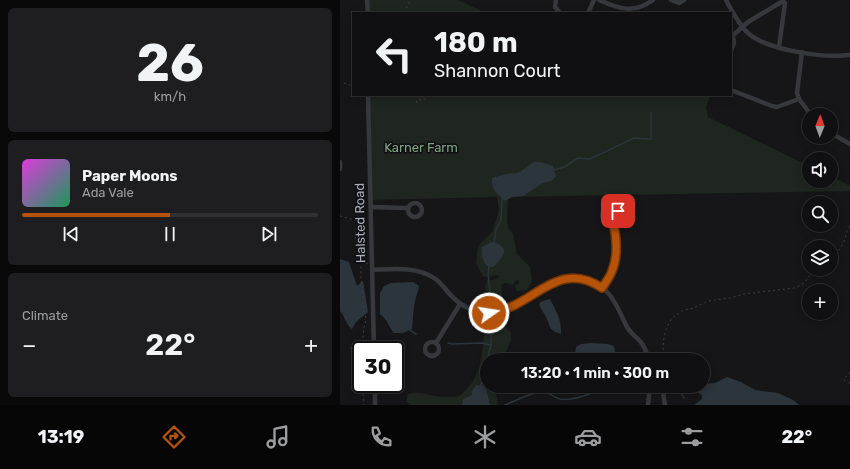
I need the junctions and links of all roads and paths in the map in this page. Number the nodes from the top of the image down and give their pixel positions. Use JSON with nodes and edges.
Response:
{"nodes":[{"id":1,"x":367,"y":0,"type":"edge"},
{"id":2,"x":411,"y":0,"type":"edge"},
{"id":3,"x":556,"y":0,"type":"edge"},
{"id":4,"x":594,"y":0,"type":"edge"},
{"id":5,"x":600,"y":0,"type":"edge"},
{"id":6,"x":653,"y":0,"type":"edge"},
{"id":7,"x":671,"y":0,"type":"edge"},
{"id":8,"x":684,"y":0,"type":"edge"},
{"id":9,"x":726,"y":0,"type":"edge"},
{"id":10,"x":639,"y":10,"type":"edge"},
{"id":11,"x":368,"y":12,"type":"edge"},
{"id":12,"x":406,"y":12,"type":"edge"},
{"id":13,"x":559,"y":12,"type":"edge"},
{"id":14,"x":588,"y":12,"type":"edge"},
{"id":15,"x":743,"y":27,"type":"junction"},
{"id":16,"x":732,"y":36,"type":"edge"},
{"id":17,"x":779,"y":47,"type":"junction"},
{"id":18,"x":732,"y":48,"type":"edge"},
{"id":19,"x":802,"y":52,"type":"junction"},
{"id":20,"x":850,"y":55,"type":"edge"},
{"id":21,"x":344,"y":83,"type":"dead end"},
{"id":22,"x":352,"y":86,"type":"edge"},
{"id":23,"x":732,"y":90,"type":"edge"},
{"id":24,"x":368,"y":96,"type":"edge"},
{"id":25,"x":425,"y":99,"type":"dead end"},
{"id":26,"x":800,"y":99,"type":"junction"},
{"id":27,"x":416,"y":103,"type":"dead end"},
{"id":28,"x":806,"y":108,"type":"edge"},
{"id":29,"x":838,"y":137,"type":"edge"},
{"id":30,"x":850,"y":144,"type":"edge"},
{"id":31,"x":340,"y":162,"type":"edge"},
{"id":32,"x":340,"y":169,"type":"edge"},
{"id":33,"x":371,"y":206,"type":"junction"},
{"id":34,"x":407,"y":208,"type":"dead end"},
{"id":35,"x":340,"y":216,"type":"edge"},
{"id":36,"x":613,"y":223,"type":"dead end"},
{"id":37,"x":850,"y":226,"type":"edge"},
{"id":38,"x":838,"y":252,"type":"edge"},
{"id":39,"x":361,"y":261,"type":"junction"},
{"id":40,"x":372,"y":264,"type":"junction"},
{"id":41,"x":372,"y":270,"type":"junction"},
{"id":42,"x":809,"y":276,"type":"edge"},
{"id":43,"x":602,"y":288,"type":"junction"},
{"id":44,"x":460,"y":304,"type":"junction"},
{"id":45,"x":363,"y":341,"type":"edge"},
{"id":46,"x":374,"y":341,"type":"edge"},
{"id":47,"x":436,"y":343,"type":"dead end"},
{"id":48,"x":646,"y":353,"type":"edge"},
{"id":49,"x":664,"y":353,"type":"edge"},
{"id":50,"x":850,"y":372,"type":"edge"},
{"id":51,"x":850,"y":383,"type":"edge"},
{"id":52,"x":363,"y":393,"type":"edge"},
{"id":53,"x":375,"y":393,"type":"edge"},
{"id":54,"x":649,"y":393,"type":"edge"},
{"id":55,"x":663,"y":393,"type":"edge"},
{"id":56,"x":364,"y":405,"type":"edge"},
{"id":57,"x":375,"y":405,"type":"edge"},
{"id":58,"x":648,"y":405,"type":"edge"},
{"id":59,"x":665,"y":405,"type":"edge"}],
"edges":[{"from":1,"to":11,"type":"street"},
{"from":2,"to":12,"type":"path"},
{"from":3,"to":13,"type":"street"},
{"from":4,"to":14,"type":"street"},
{"from":5,"to":10,"type":"street"},
{"from":6,"to":10,"type":"street"},
{"from":7,"to":8,"type":"street"},
{"from":9,"to":15,"type":"street"},
{"from":15,"to":16,"type":"street"},
{"from":15,"to":17,"type":"street"},
{"from":15,"to":17,"type":"street"},
{"from":16,"to":18,"type":"street"},
{"from":17,"to":19,"type":"street"},
{"from":19,"to":20,"type":"street"},
{"from":19,"to":26,"type":"street"},
{"from":21,"to":22,"type":"path"},
{"from":23,"to":26,"type":"street"},
{"from":24,"to":33,"type":"street","name":"Halsted Road"},
{"from":25,"to":27,"type":"path"},
{"from":26,"to":28,"type":"street"},
{"from":29,"to":30,"type":"street"},
{"from":31,"to":32,"type":"street"},
{"from":33,"to":34,"type":"street"},
{"from":33,"to":40,"type":"street","name":"Halsted Road"},
{"from":35,"to":39,"type":"path"},
{"from":36,"to":43,"type":"street"},
{"from":37,"to":38,"type":"path"},
{"from":39,"to":40,"type":"path"},
{"from":39,"to":45,"type":"path"},
{"from":40,"to":41,"type":"street","name":"Halsted Road"},
{"from":41,"to":44,"type":"street"},
{"from":41,"to":46,"type":"street","name":"Halsted Road"},
{"from":42,"to":49,"type":"path"},
{"from":43,"to":44,"type":"street"},
{"from":43,"to":48,"type":"street"},
{"from":44,"to":47,"type":"street"},
{"from":50,"to":51,"type":"path"},
{"from":52,"to":56,"type":"path"},
{"from":53,"to":57,"type":"street"},
{"from":54,"to":58,"type":"street"},
{"from":55,"to":59,"type":"street"}]}
